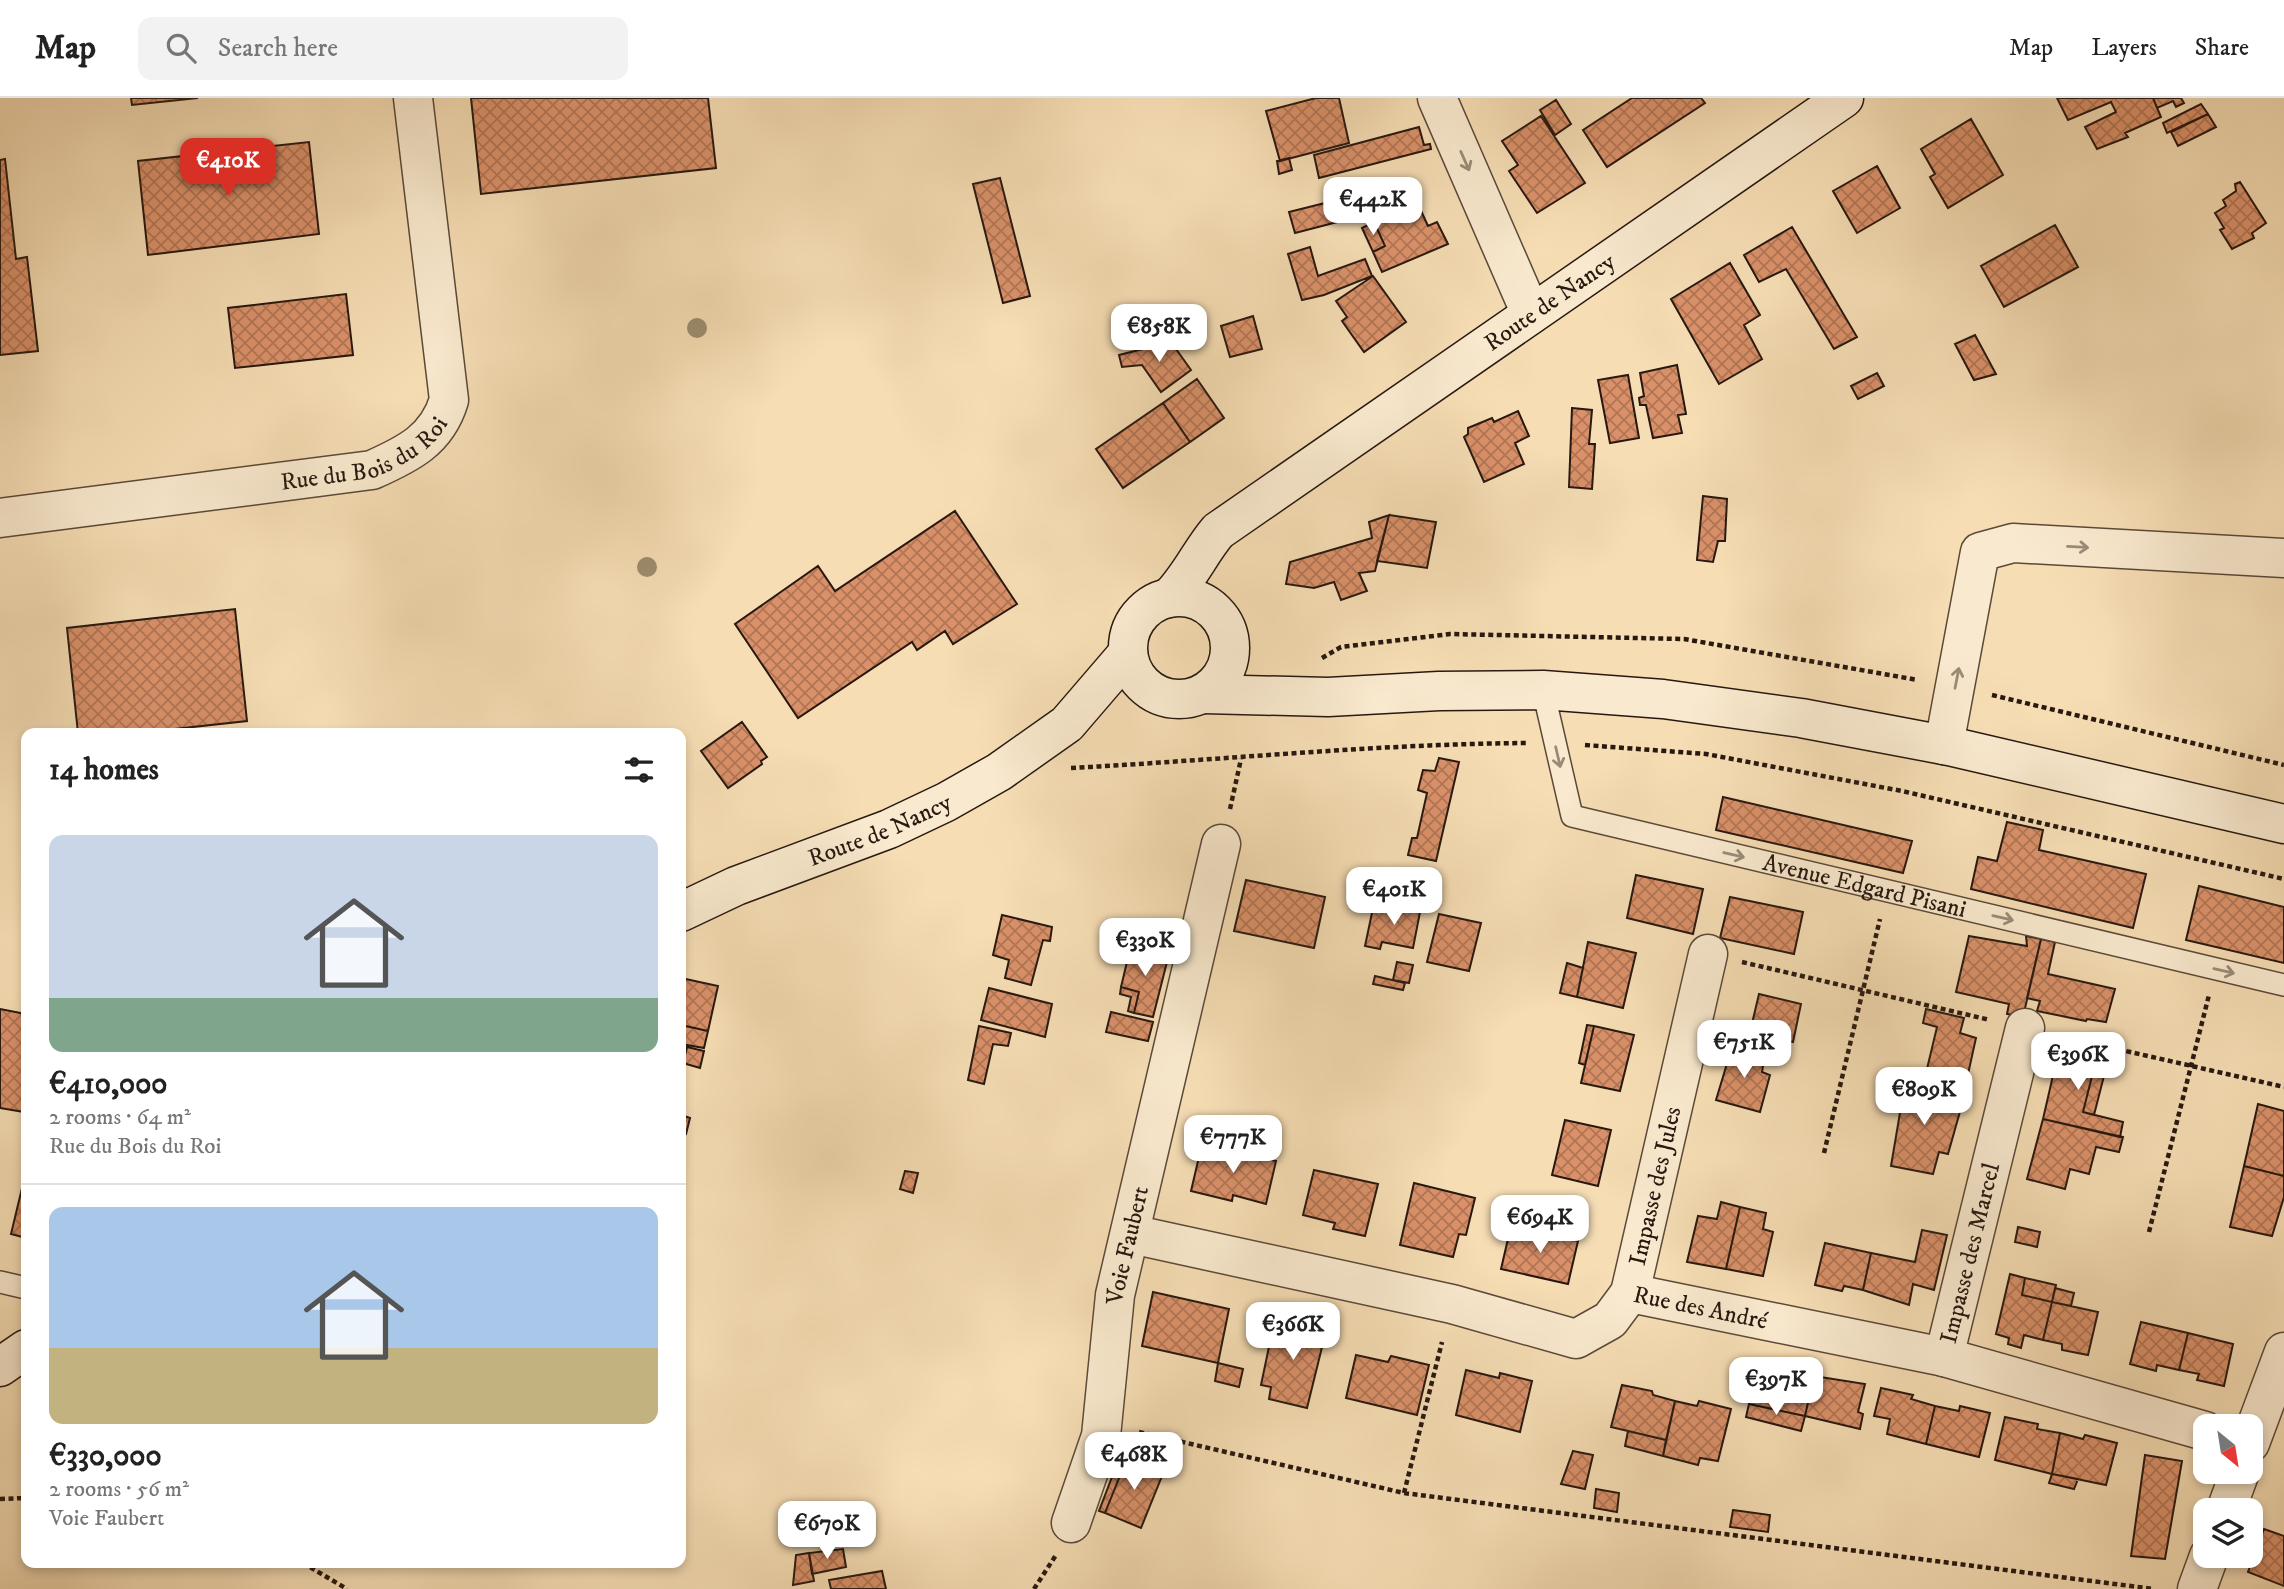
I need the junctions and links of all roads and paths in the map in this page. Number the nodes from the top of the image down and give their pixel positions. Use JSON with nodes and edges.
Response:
{"nodes":[{"id":1,"x":413,"y":98,"type":"edge"},
{"id":2,"x":1437,"y":98,"type":"edge"},
{"id":3,"x":1844,"y":98,"type":"edge"},
{"id":4,"x":1531,"y":314,"type":"junction"},
{"id":5,"x":1255,"y":504,"type":"junction"},
{"id":6,"x":0,"y":518,"type":"edge"},
{"id":7,"x":2284,"y":558,"type":"edge"},
{"id":8,"x":1169,"y":598,"type":"junction"},
{"id":9,"x":1224,"y":630,"type":"junction"},
{"id":10,"x":1128,"y":653,"type":"junction"},
{"id":11,"x":1543,"y":690,"type":"junction"},
{"id":12,"x":1154,"y":694,"type":"junction"},
{"id":13,"x":1204,"y":694,"type":"junction"},
{"id":14,"x":1328,"y":697,"type":"junction"},
{"id":15,"x":1067,"y":724,"type":"junction"},
{"id":16,"x":1555,"y":743,"type":"junction"},
{"id":17,"x":1944,"y":745,"type":"junction"},
{"id":18,"x":1241,"y":759,"type":"junction"},
{"id":19,"x":1067,"y":768,"type":"dead end"},
{"id":20,"x":2284,"y":824,"type":"edge"},
{"id":21,"x":1221,"y":844,"type":"joint"},
{"id":22,"x":2284,"y":879,"type":"edge"},
{"id":23,"x":686,"y":910,"type":"edge"},
{"id":24,"x":1880,"y":917,"type":"dead end"},
{"id":25,"x":1708,"y":954,"type":"joint"},
{"id":26,"x":2217,"y":969,"type":"junction"},
{"id":27,"x":2284,"y":985,"type":"edge"},
{"id":28,"x":1863,"y":991,"type":"junction"},
{"id":29,"x":2025,"y":1028,"type":"junction"},
{"id":30,"x":2189,"y":1065,"type":"junction"},
{"id":31,"x":2284,"y":1087,"type":"edge"},
{"id":32,"x":1824,"y":1153,"type":"dead end"},
{"id":33,"x":2149,"y":1232,"type":"dead end"},
{"id":34,"x":1132,"y":1234,"type":"junction"},
{"id":35,"x":0,"y":1282,"type":"edge"},
{"id":36,"x":21,"y":1287,"type":"edge"},
{"id":37,"x":1630,"y":1293,"type":"junction"},
{"id":38,"x":1452,"y":1304,"type":"junction"},
{"id":39,"x":21,"y":1352,"type":"edge"},
{"id":40,"x":2284,"y":1352,"type":"edge"},
{"id":41,"x":1944,"y":1357,"type":"junction"},
{"id":42,"x":0,"y":1367,"type":"edge"},
{"id":43,"x":2261,"y":1414,"type":"edge"},
{"id":44,"x":1102,"y":1423,"type":"junction"},
{"id":45,"x":2193,"y":1428,"type":"edge"},
{"id":46,"x":1404,"y":1493,"type":"junction"},
{"id":47,"x":21,"y":1498,"type":"edge"},
{"id":48,"x":0,"y":1499,"type":"edge"},
{"id":49,"x":1071,"y":1523,"type":"dead end"},
{"id":50,"x":311,"y":1568,"type":"edge"},
{"id":51,"x":2205,"y":1568,"type":"edge"},
{"id":52,"x":347,"y":1589,"type":"edge"},
{"id":53,"x":2154,"y":1589,"type":"edge"},
{"id":54,"x":2197,"y":1589,"type":"edge"}],
"edges":[{"from":1,"to":6,"type":"street","name":"Rue du Bois du Roi"},
{"from":2,"to":4,"type":"street","one_way":true},
{"from":3,"to":4,"type":"street","name":"Route de Nancy"},
{"from":4,"to":5,"type":"street","name":"Route de Nancy"},
{"from":5,"to":8,"type":"street","name":"Route de Nancy"},
{"from":5,"to":9,"type":"street","name":"Route de Nancy"},
{"from":17,"to":7,"type":"street","one_way":true},
{"from":8,"to":9,"type":"street"},
{"from":8,"to":10,"type":"street"},
{"from":9,"to":13,"type":"street"},
{"from":9,"to":14,"type":"street"},
{"from":10,"to":12,"type":"street"},
{"from":10,"to":15,"type":"street","name":"Route de Nancy"},
{"from":11,"to":14,"type":"street"},
{"from":11,"to":16,"type":"lane","name":"Avenue Edgard Pisani"},
{"from":11,"to":17,"type":"street"},
{"from":12,"to":13,"type":"street"},
{"from":12,"to":15,"type":"street","name":"Route de Nancy"},
{"from":13,"to":14,"type":"street"},
{"from":15,"to":23,"type":"street","name":"Route de Nancy"},
{"from":16,"to":18,"type":"path"},
{"from":16,"to":22,"type":"path"},
{"from":16,"to":26,"type":"lane","name":"Avenue Edgard Pisani","one_way":true},
{"from":17,"to":20,"type":"street"},
{"from":18,"to":19,"type":"path"},
{"from":18,"to":21,"type":"path"},
{"from":21,"to":34,"type":"street","name":"Voie Faubert"},
{"from":24,"to":28,"type":"path"},
{"from":25,"to":28,"type":"path"},
{"from":25,"to":37,"type":"street","name":"Impasse des Jules"},
{"from":26,"to":27,"type":"lane","name":"Avenue Edgard Pisani","one_way":true},
{"from":26,"to":30,"type":"path"},
{"from":28,"to":29,"type":"path"},
{"from":28,"to":32,"type":"path"},
{"from":29,"to":30,"type":"path"},
{"from":29,"to":41,"type":"street","name":"Impasse des Marcel"},
{"from":30,"to":31,"type":"path"},
{"from":30,"to":33,"type":"path"},
{"from":34,"to":38,"type":"street","name":"Rue des André"},
{"from":34,"to":44,"type":"street","name":"Voie Faubert"},
{"from":35,"to":36,"type":"lane"},
{"from":37,"to":38,"type":"street","name":"Rue des André"},
{"from":37,"to":41,"type":"street","name":"Rue des André"},
{"from":38,"to":46,"type":"path"},
{"from":39,"to":42,"type":"street"},
{"from":40,"to":43,"type":"street"},
{"from":41,"to":45,"type":"street","name":"Rue des André"},
{"from":44,"to":46,"type":"path"},
{"from":44,"to":49,"type":"street","name":"Voie Faubert"},
{"from":46,"to":53,"type":"path"},
{"from":47,"to":48,"type":"path"},
{"from":50,"to":52,"type":"path"},
{"from":51,"to":54,"type":"street"}]}
